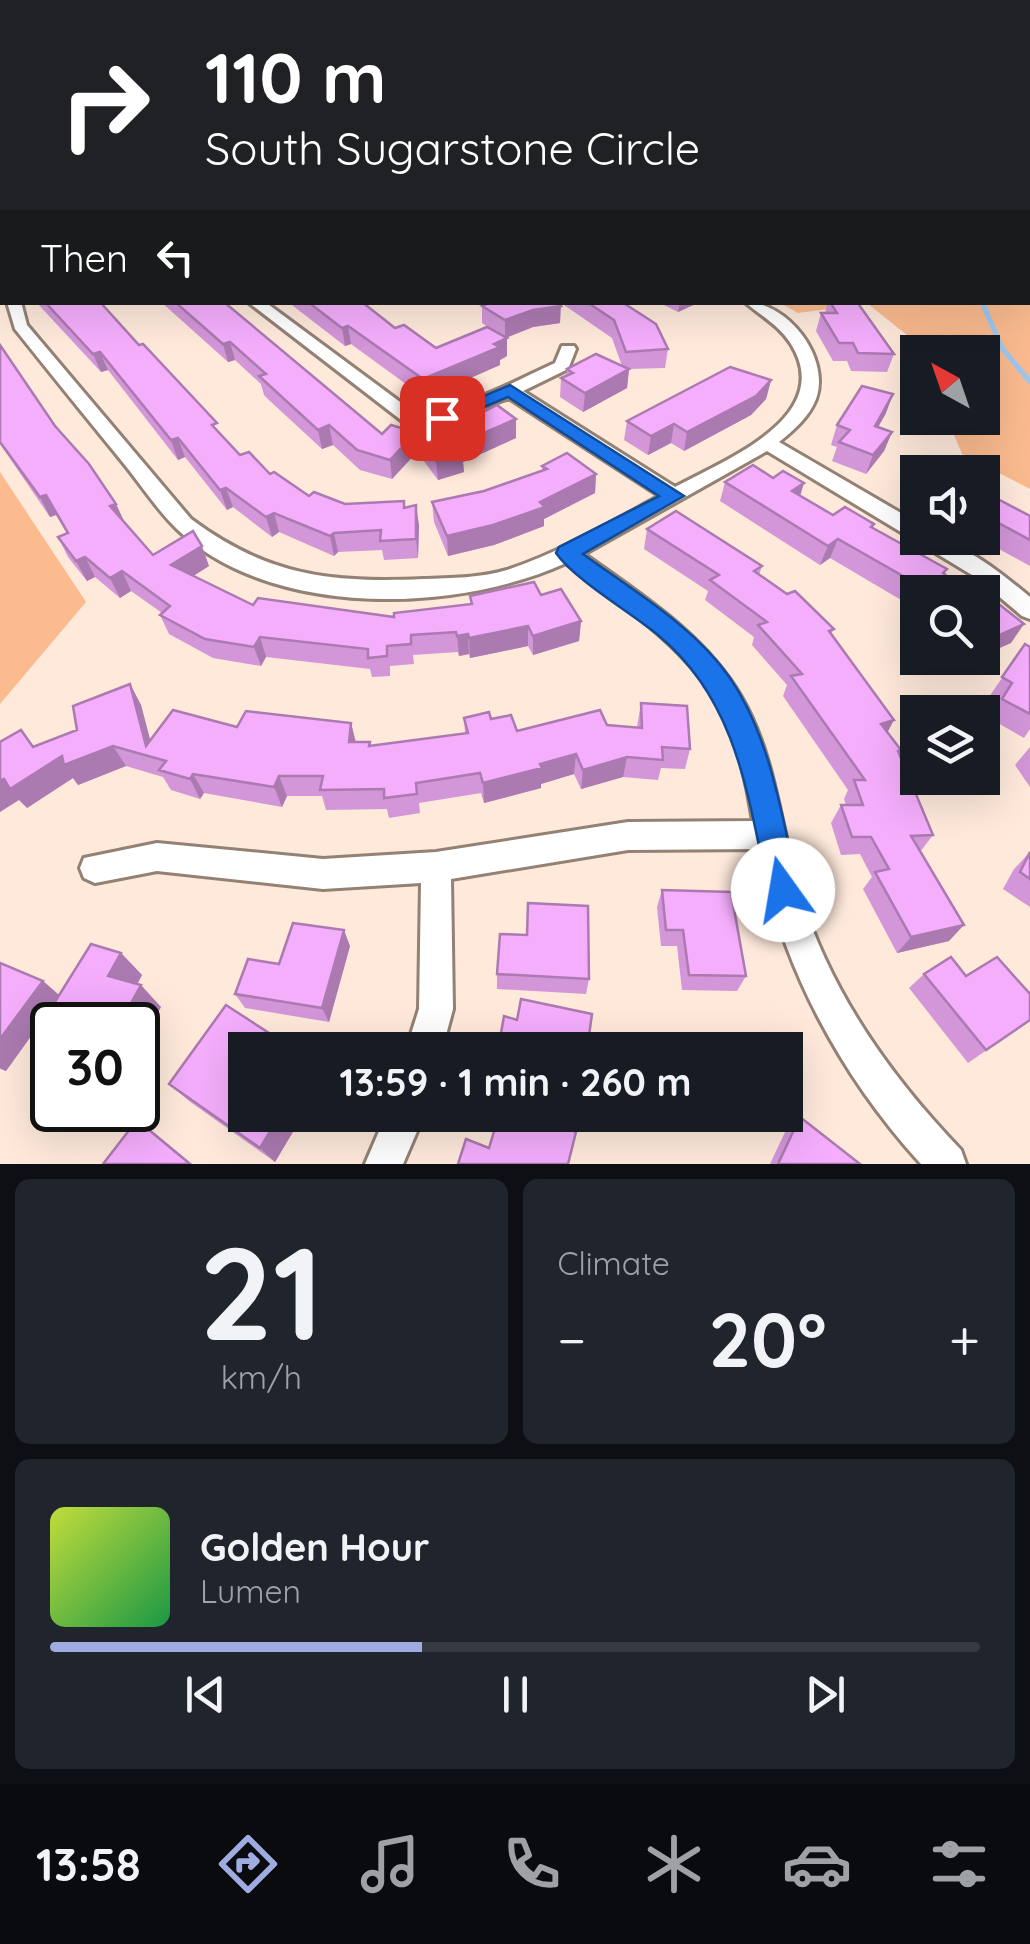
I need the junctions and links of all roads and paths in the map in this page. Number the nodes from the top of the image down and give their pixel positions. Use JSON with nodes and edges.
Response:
{"nodes":[{"id":1,"x":15,"y":305,"type":"edge"},
{"id":2,"x":259,"y":305,"type":"edge"},
{"id":3,"x":758,"y":305,"type":"edge"},
{"id":4,"x":568,"y":349,"type":"dead end"},
{"id":5,"x":510,"y":390,"type":"junction"},
{"id":6,"x":768,"y":444,"type":"junction"},
{"id":7,"x":674,"y":496,"type":"junction"},
{"id":8,"x":900,"y":522,"type":"edge"},
{"id":9,"x":567,"y":553,"type":"junction"},
{"id":10,"x":953,"y":555,"type":"edge"},
{"id":11,"x":1030,"y":610,"type":"edge"},
{"id":12,"x":770,"y":834,"type":"junction"},
{"id":13,"x":436,"y":867,"type":"junction"},
{"id":14,"x":94,"y":868,"type":"dead end"},
{"id":15,"x":429,"y":1032,"type":"edge"},
{"id":16,"x":397,"y":1132,"type":"edge"},
{"id":17,"x":384,"y":1164,"type":"edge"},
{"id":18,"x":947,"y":1164,"type":"edge"}],
"edges":[{"from":1,"to":9,"type":"street"},
{"from":2,"to":5,"type":"street"},
{"from":3,"to":6,"type":"street"},
{"from":4,"to":5,"type":"street"},
{"from":5,"to":7,"type":"street"},
{"from":6,"to":7,"type":"street"},
{"from":6,"to":8,"type":"street"},
{"from":7,"to":9,"type":"street"},
{"from":9,"to":12,"type":"street"},
{"from":10,"to":11,"type":"street"},
{"from":12,"to":13,"type":"street"},
{"from":12,"to":18,"type":"street"},
{"from":13,"to":14,"type":"street"},
{"from":13,"to":15,"type":"street"},
{"from":16,"to":17,"type":"street"}]}
